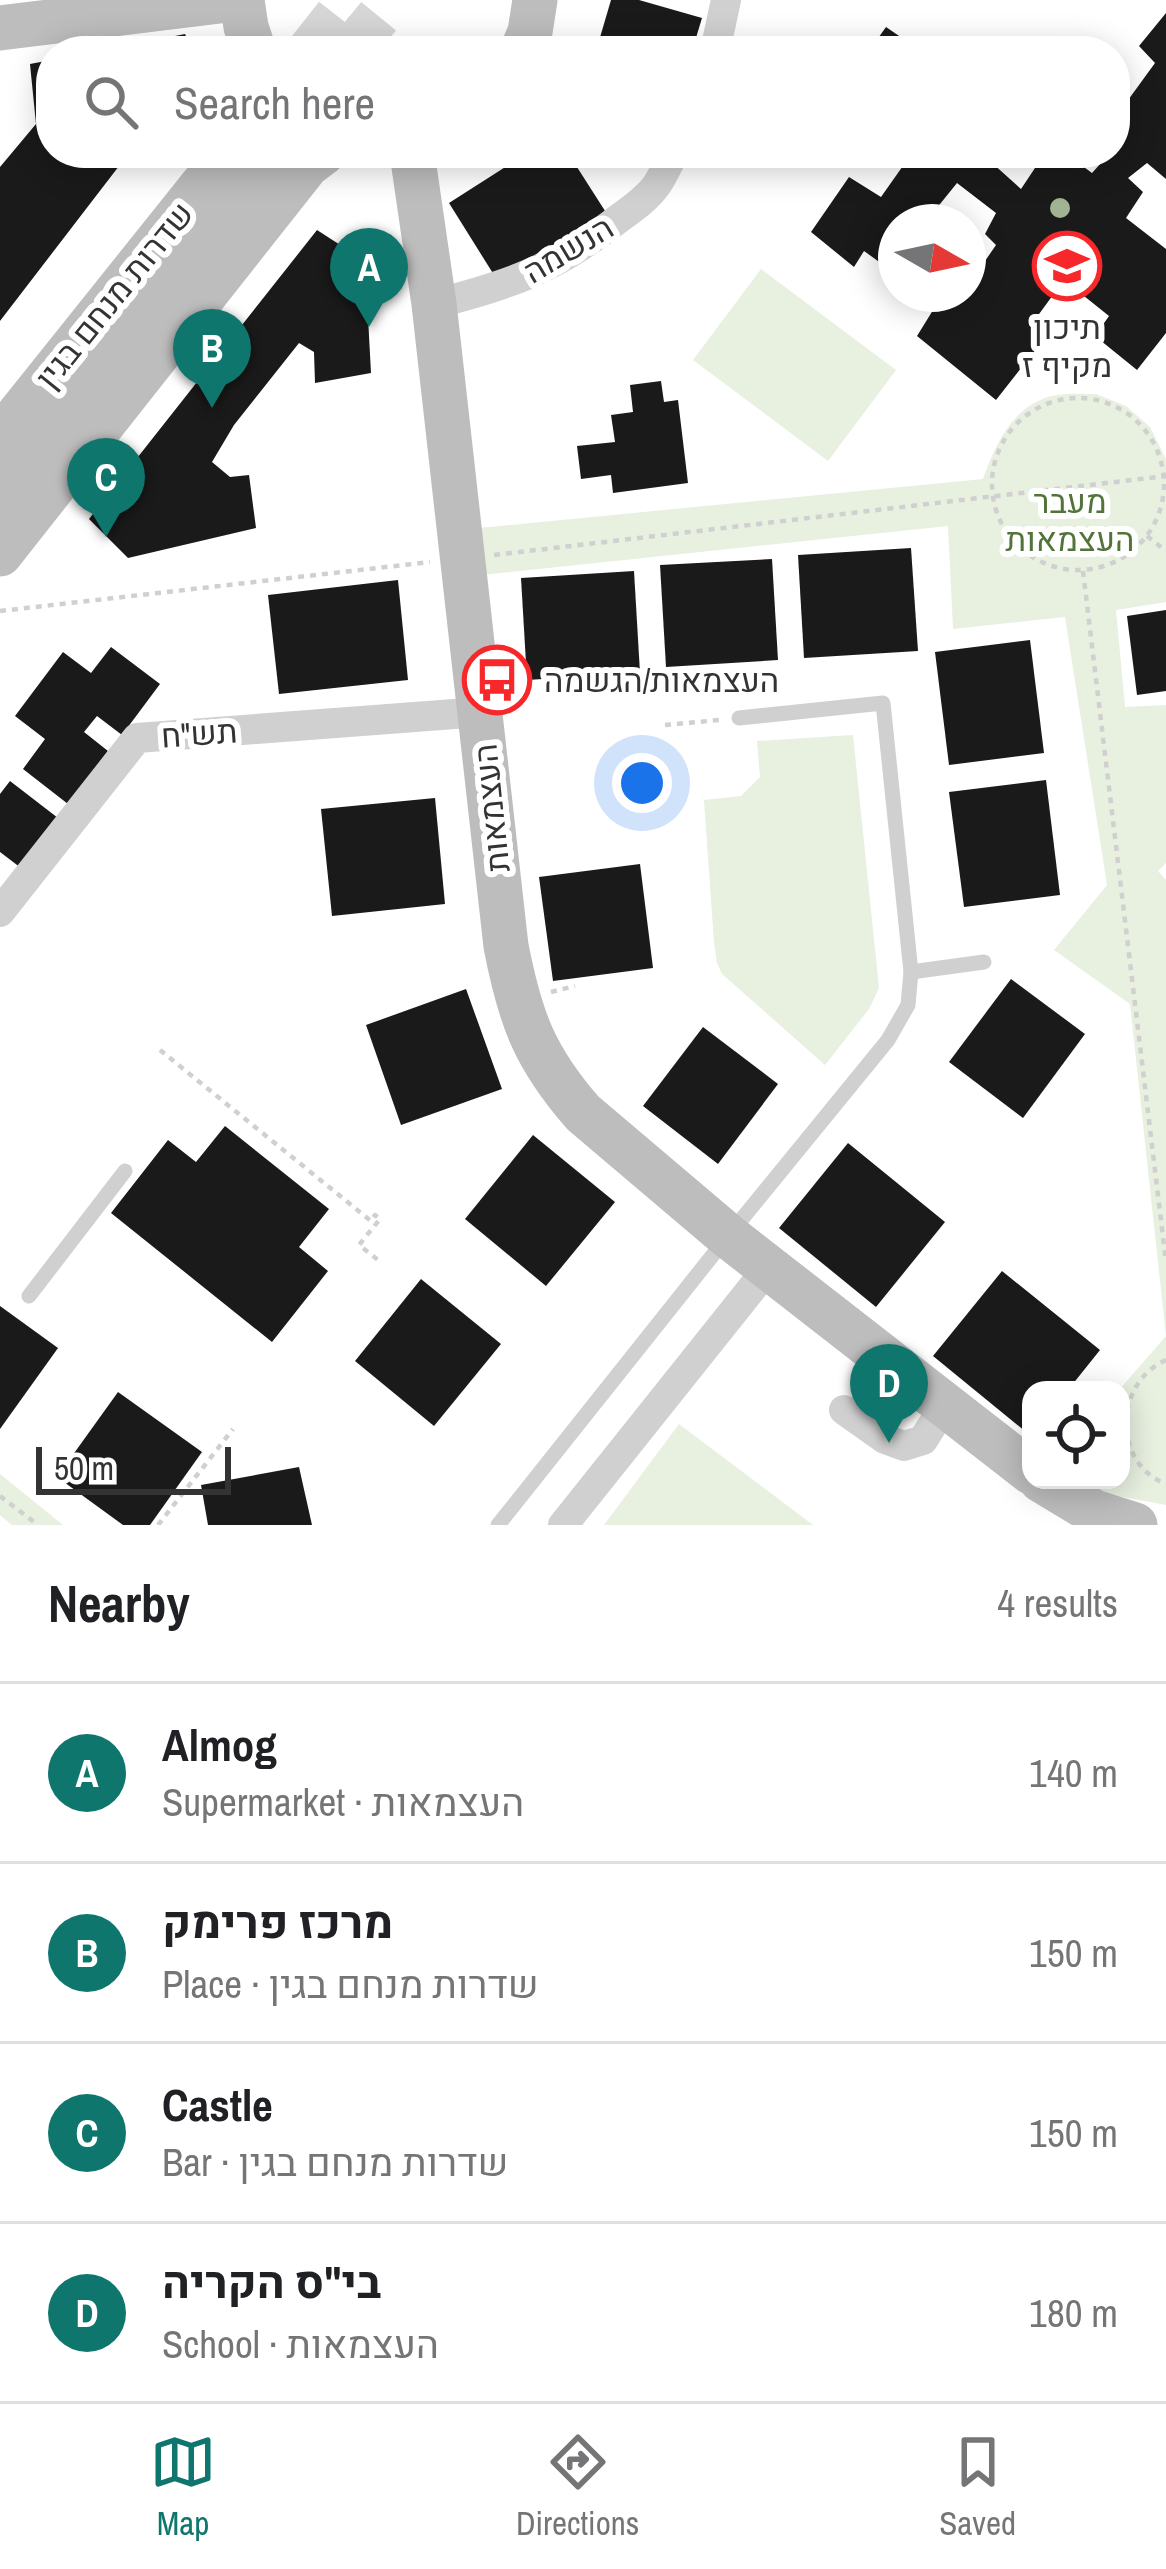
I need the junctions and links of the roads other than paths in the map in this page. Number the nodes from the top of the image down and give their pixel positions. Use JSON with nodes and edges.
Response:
{"nodes":[{"id":1,"x":535,"y":0,"type":"edge"},
{"id":2,"x":726,"y":0,"type":"edge"},
{"id":3,"x":66,"y":10,"type":"edge"},
{"id":4,"x":243,"y":26,"type":"edge"},
{"id":5,"x":0,"y":28,"type":"edge"},
{"id":6,"x":528,"y":36,"type":"edge"},
{"id":7,"x":718,"y":36,"type":"edge"},
{"id":8,"x":176,"y":168,"type":"edge"},
{"id":9,"x":216,"y":168,"type":"edge"},
{"id":10,"x":255,"y":168,"type":"edge"},
{"id":11,"x":305,"y":168,"type":"edge"},
{"id":12,"x":414,"y":168,"type":"edge"},
{"id":13,"x":665,"y":168,"type":"edge"},
{"id":14,"x":434,"y":304,"type":"junction"},
{"id":15,"x":0,"y":393,"type":"edge"},
{"id":16,"x":0,"y":438,"type":"edge"},
{"id":17,"x":0,"y":496,"type":"edge"},
{"id":18,"x":0,"y":554,"type":"edge"},
{"id":19,"x":481,"y":712,"type":"junction"},
{"id":20,"x":739,"y":718,"type":"road end"},
{"id":21,"x":0,"y":912,"type":"edge"},
{"id":22,"x":984,"y":962,"type":"dead end"},
{"id":23,"x":911,"y":971,"type":"junction"},
{"id":24,"x":125,"y":1171,"type":"dead end"},
{"id":25,"x":728,"y":1236,"type":"junction"},
{"id":26,"x":770,"y":1267,"type":"junction"},
{"id":27,"x":29,"y":1296,"type":"dead end"},
{"id":28,"x":945,"y":1405,"type":"junction"},
{"id":29,"x":844,"y":1410,"type":"dead end"},
{"id":30,"x":1022,"y":1465,"type":"edge"},
{"id":31,"x":1056,"y":1489,"type":"edge"},
{"id":32,"x":498,"y":1525,"type":"edge"},
{"id":33,"x":563,"y":1525,"type":"edge"},
{"id":34,"x":1135,"y":1525,"type":"edge"}],
"edges":[{"from":1,"to":6,"type":"street"},
{"from":2,"to":7,"type":"street"},
{"from":3,"to":4,"type":"street"},
{"from":3,"to":5,"type":"street"},
{"from":8,"to":15,"type":"street"},
{"from":9,"to":16,"type":"street","name":"שדרות מנחם בגין"},
{"from":10,"to":17,"type":"street","name":"שדרות מנחם בגין"},
{"from":11,"to":18,"type":"street"},
{"from":12,"to":14,"type":"street","name":"העצמאות"},
{"from":13,"to":14,"type":"street","name":"הנשמה"},
{"from":14,"to":19,"type":"street","name":"העצמאות"},
{"from":19,"to":21,"type":"street","name":"תש\"ח"},
{"from":19,"to":25,"type":"street","name":"העצמאות"},
{"from":20,"to":23,"type":"lane"},
{"from":22,"to":23,"type":"lane"},
{"from":23,"to":25,"type":"lane"},
{"from":24,"to":27,"type":"lane"},
{"from":25,"to":26,"type":"street","name":"העצמאות"},
{"from":25,"to":32,"type":"lane"},
{"from":26,"to":28,"type":"street","name":"העצמאות"},
{"from":26,"to":33,"type":"street"},
{"from":28,"to":29,"type":"street"},
{"from":28,"to":30,"type":"street","name":"העצמאות"},
{"from":31,"to":34,"type":"street"}]}
